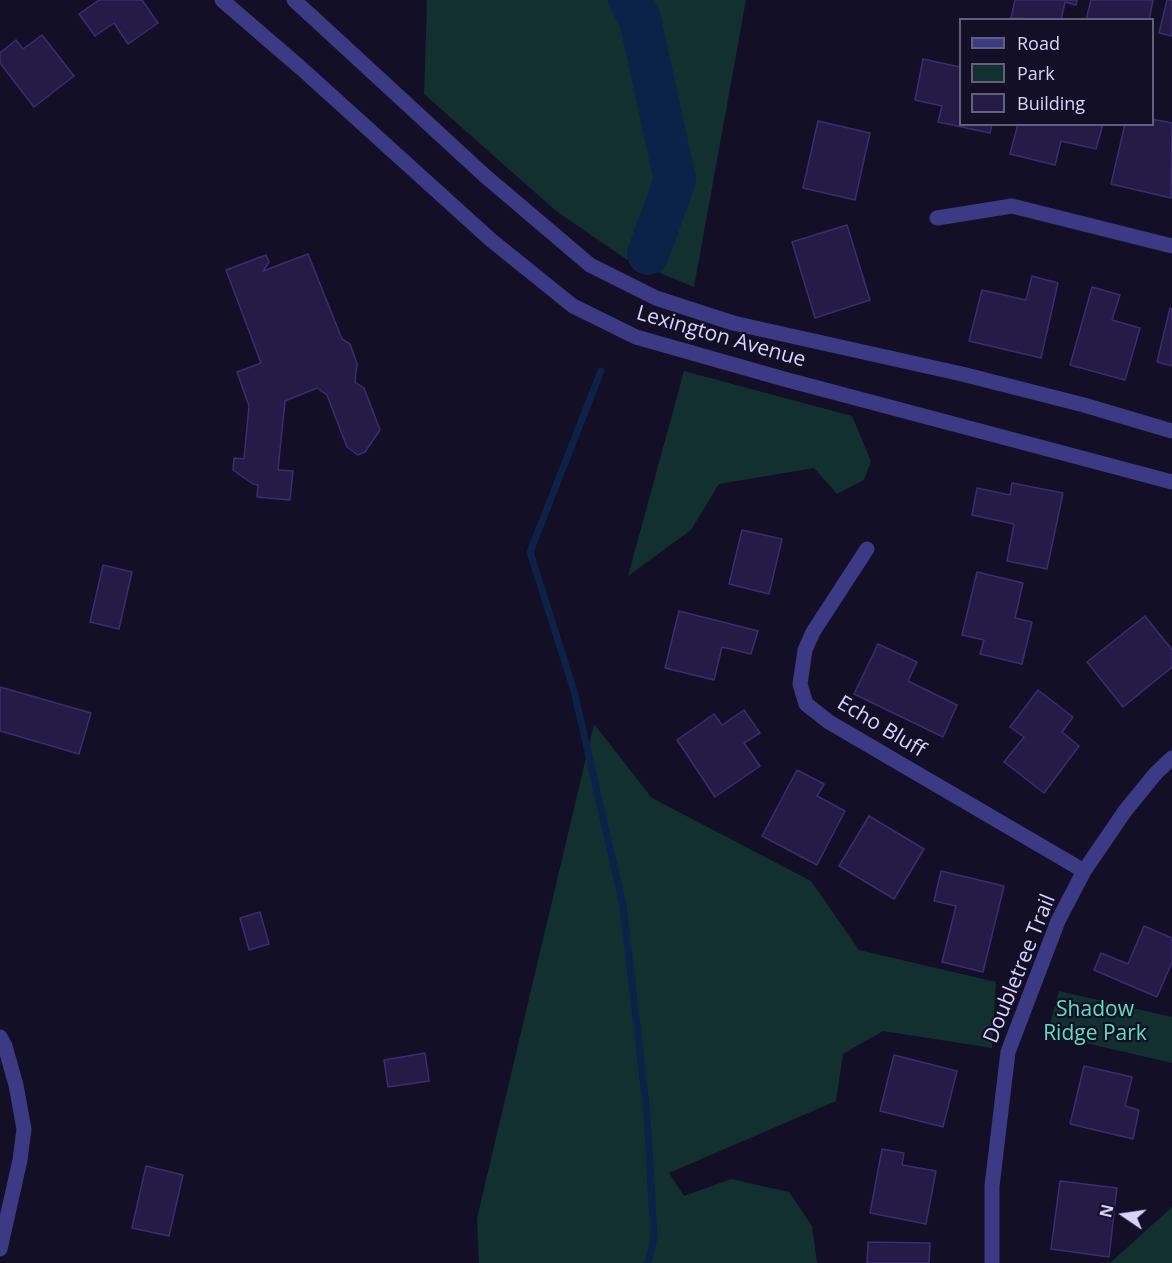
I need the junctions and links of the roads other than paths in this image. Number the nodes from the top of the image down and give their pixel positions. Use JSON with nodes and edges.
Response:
{"nodes":[{"id":1,"x":222,"y":0,"type":"edge"},
{"id":2,"x":294,"y":0,"type":"edge"},
{"id":3,"x":937,"y":218,"type":"dead end"},
{"id":4,"x":1172,"y":246,"type":"edge"},
{"id":5,"x":1172,"y":431,"type":"edge"},
{"id":6,"x":1172,"y":482,"type":"edge"},
{"id":7,"x":867,"y":549,"type":"dead end"},
{"id":8,"x":1172,"y":758,"type":"edge"},
{"id":9,"x":1084,"y":871,"type":"junction"},
{"id":10,"x":0,"y":1037,"type":"edge"},
{"id":11,"x":0,"y":1249,"type":"edge"},
{"id":12,"x":992,"y":1263,"type":"edge"}],
"edges":[{"from":1,"to":6,"type":"street","name":"Lexington Avenue"},
{"from":2,"to":5,"type":"street","name":"Lexington Avenue"},
{"from":3,"to":4,"type":"street"},
{"from":7,"to":9,"type":"street","name":"Echo Bluff"},
{"from":8,"to":9,"type":"street","name":"Doubletree Trail"},
{"from":9,"to":12,"type":"street","name":"Doubletree Trail"},
{"from":10,"to":11,"type":"street"}]}
